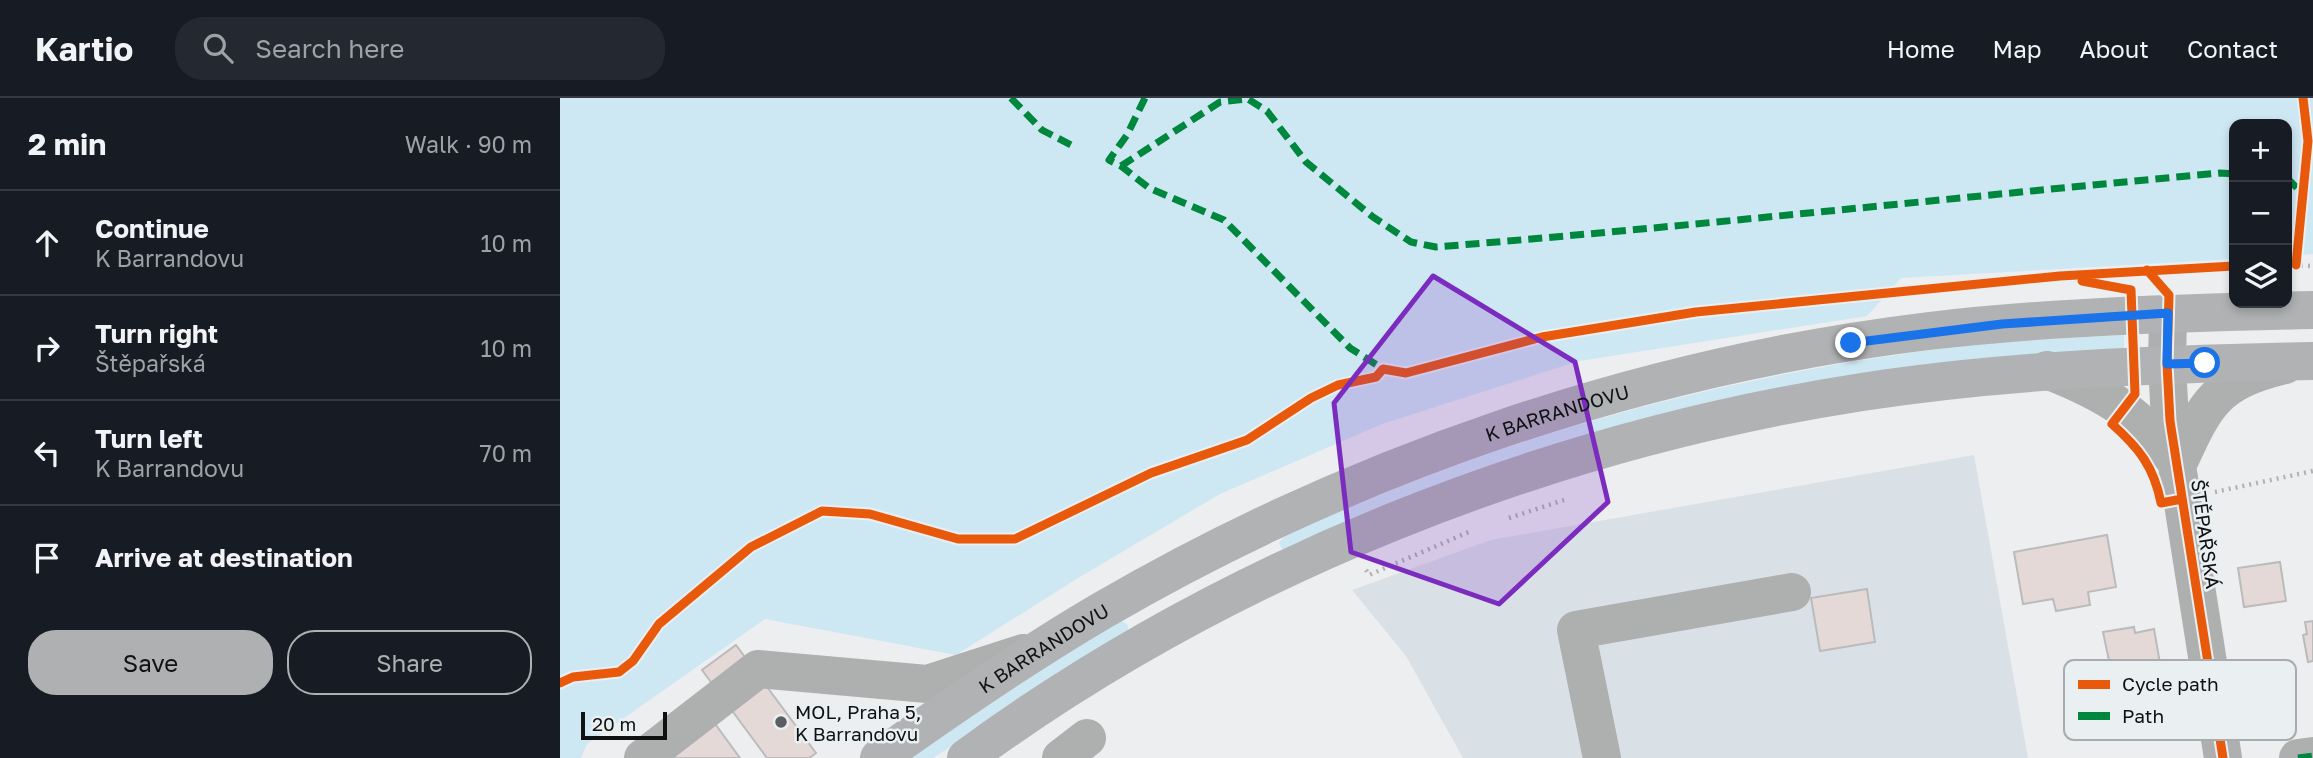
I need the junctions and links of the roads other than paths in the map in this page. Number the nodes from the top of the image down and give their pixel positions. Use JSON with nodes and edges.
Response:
{"nodes":[{"id":1,"x":2169,"y":304,"type":"junction"},
{"id":2,"x":2313,"y":310,"type":"edge"},
{"id":3,"x":2306,"y":361,"type":"edge"},
{"id":4,"x":2167,"y":364,"type":"junction"},
{"id":5,"x":2047,"y":370,"type":"junction"},
{"id":6,"x":2180,"y":482,"type":"junction"},
{"id":7,"x":1792,"y":592,"type":"dead end"},
{"id":8,"x":1041,"y":647,"type":"junction"},
{"id":9,"x":2208,"y":660,"type":"edge"},
{"id":10,"x":2220,"y":740,"type":"edge"},
{"id":11,"x":2313,"y":756,"type":"edge"},
{"id":12,"x":643,"y":758,"type":"edge"},
{"id":13,"x":878,"y":758,"type":"edge"},
{"id":14,"x":966,"y":758,"type":"edge"},
{"id":15,"x":1602,"y":758,"type":"edge"},
{"id":16,"x":2223,"y":758,"type":"edge"},
{"id":17,"x":2298,"y":758,"type":"edge"}],
"edges":[{"from":1,"to":2,"type":"main road","name":"K BARRANDOVU"},
{"from":1,"to":4,"type":"street","name":"ŠTĚPAŘSKÁ"},
{"from":1,"to":8,"type":"main road","name":"K BARRANDOVU"},
{"from":3,"to":4,"type":"main road"},
{"from":3,"to":6,"type":"street"},
{"from":4,"to":5,"type":"main road"},
{"from":4,"to":6,"type":"street","name":"ŠTĚPAŘSKÁ"},
{"from":5,"to":6,"type":"street"},
{"from":5,"to":14,"type":"main road"},
{"from":6,"to":9,"type":"street","name":"ŠTĚPAŘSKÁ"},
{"from":7,"to":15,"type":"street"},
{"from":8,"to":12,"type":"street"},
{"from":8,"to":13,"type":"main road","name":"K BARRANDOVU"},
{"from":10,"to":16,"type":"street","name":"ŠTĚPAŘSKÁ"},
{"from":11,"to":17,"type":"street"}]}
